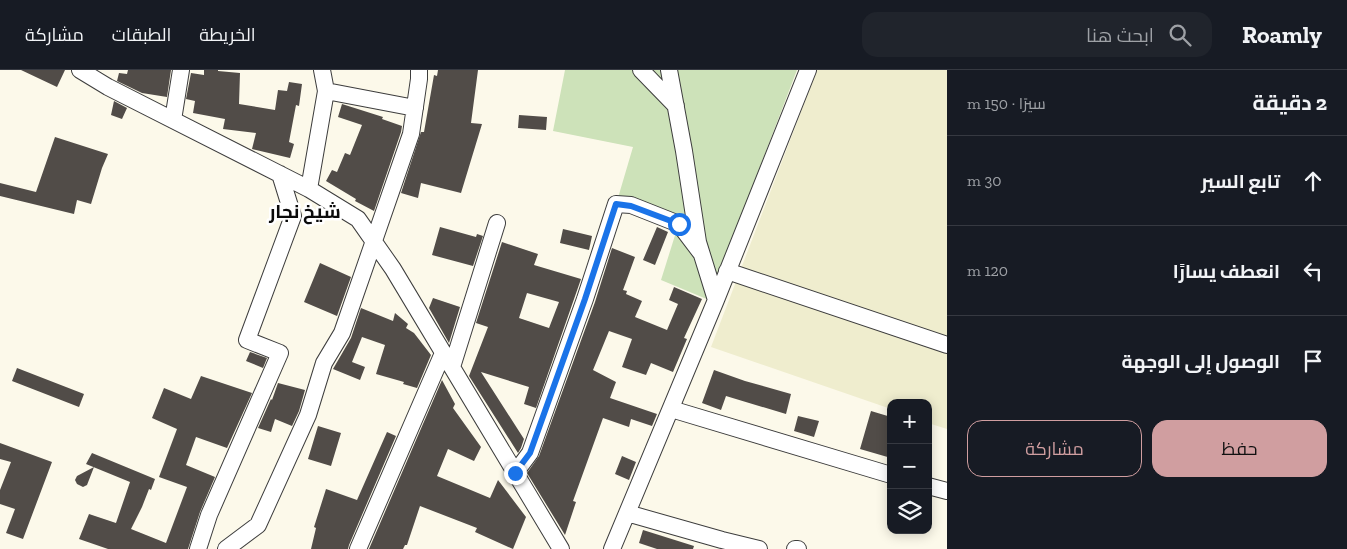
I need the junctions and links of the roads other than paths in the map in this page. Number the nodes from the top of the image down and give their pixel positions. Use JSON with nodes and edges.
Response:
{"nodes":[{"id":1,"x":80,"y":70,"type":"edge"},
{"id":2,"x":181,"y":70,"type":"edge"},
{"id":3,"x":322,"y":70,"type":"edge"},
{"id":4,"x":419,"y":70,"type":"edge"},
{"id":5,"x":641,"y":70,"type":"edge"},
{"id":6,"x":669,"y":70,"type":"edge"},
{"id":7,"x":808,"y":70,"type":"edge"},
{"id":8,"x":326,"y":91,"type":"junction"},
{"id":9,"x":676,"y":106,"type":"junction"},
{"id":10,"x":415,"y":108,"type":"junction"},
{"id":11,"x":173,"y":120,"type":"junction"},
{"id":12,"x":280,"y":174,"type":"junction"},
{"id":13,"x":309,"y":189,"type":"junction"},
{"id":14,"x":497,"y":223,"type":"dead end"},
{"id":15,"x":373,"y":241,"type":"junction"},
{"id":16,"x":701,"y":253,"type":"junction"},
{"id":17,"x":727,"y":271,"type":"junction"},
{"id":18,"x":716,"y":300,"type":"junction"},
{"id":19,"x":947,"y":344,"type":"edge"},
{"id":20,"x":443,"y":353,"type":"junction"},
{"id":21,"x":452,"y":367,"type":"junction"},
{"id":22,"x":671,"y":409,"type":"junction"},
{"id":23,"x":515,"y":473,"type":"junction"},
{"id":24,"x":887,"y":474,"type":"edge"},
{"id":25,"x":932,"y":487,"type":"edge"},
{"id":26,"x":947,"y":491,"type":"edge"},
{"id":27,"x":627,"y":513,"type":"junction"},
{"id":28,"x":198,"y":549,"type":"edge"},
{"id":29,"x":226,"y":549,"type":"edge"},
{"id":30,"x":358,"y":549,"type":"edge"},
{"id":31,"x":561,"y":549,"type":"edge"},
{"id":32,"x":612,"y":549,"type":"edge"},
{"id":33,"x":759,"y":549,"type":"edge"}],
"edges":[{"from":1,"to":11,"type":"street"},
{"from":2,"to":11,"type":"street"},
{"from":3,"to":8,"type":"street"},
{"from":4,"to":10,"type":"street"},
{"from":5,"to":9,"type":"street"},
{"from":6,"to":9,"type":"street"},
{"from":7,"to":17,"type":"street"},
{"from":8,"to":10,"type":"street"},
{"from":8,"to":13,"type":"street"},
{"from":9,"to":16,"type":"street"},
{"from":10,"to":15,"type":"street"},
{"from":11,"to":12,"type":"street"},
{"from":12,"to":13,"type":"street"},
{"from":12,"to":28,"type":"street"},
{"from":13,"to":15,"type":"street"},
{"from":14,"to":21,"type":"street"},
{"from":15,"to":20,"type":"street"},
{"from":15,"to":29,"type":"street"},
{"from":16,"to":18,"type":"street"},
{"from":16,"to":23,"type":"street"},
{"from":17,"to":18,"type":"street"},
{"from":17,"to":19,"type":"street"},
{"from":18,"to":22,"type":"street"},
{"from":20,"to":21,"type":"street"},
{"from":20,"to":30,"type":"street"},
{"from":21,"to":23,"type":"street"},
{"from":22,"to":24,"type":"street"},
{"from":22,"to":27,"type":"street"},
{"from":23,"to":31,"type":"street"},
{"from":25,"to":26,"type":"street"},
{"from":27,"to":32,"type":"street"},
{"from":27,"to":33,"type":"street"}]}
